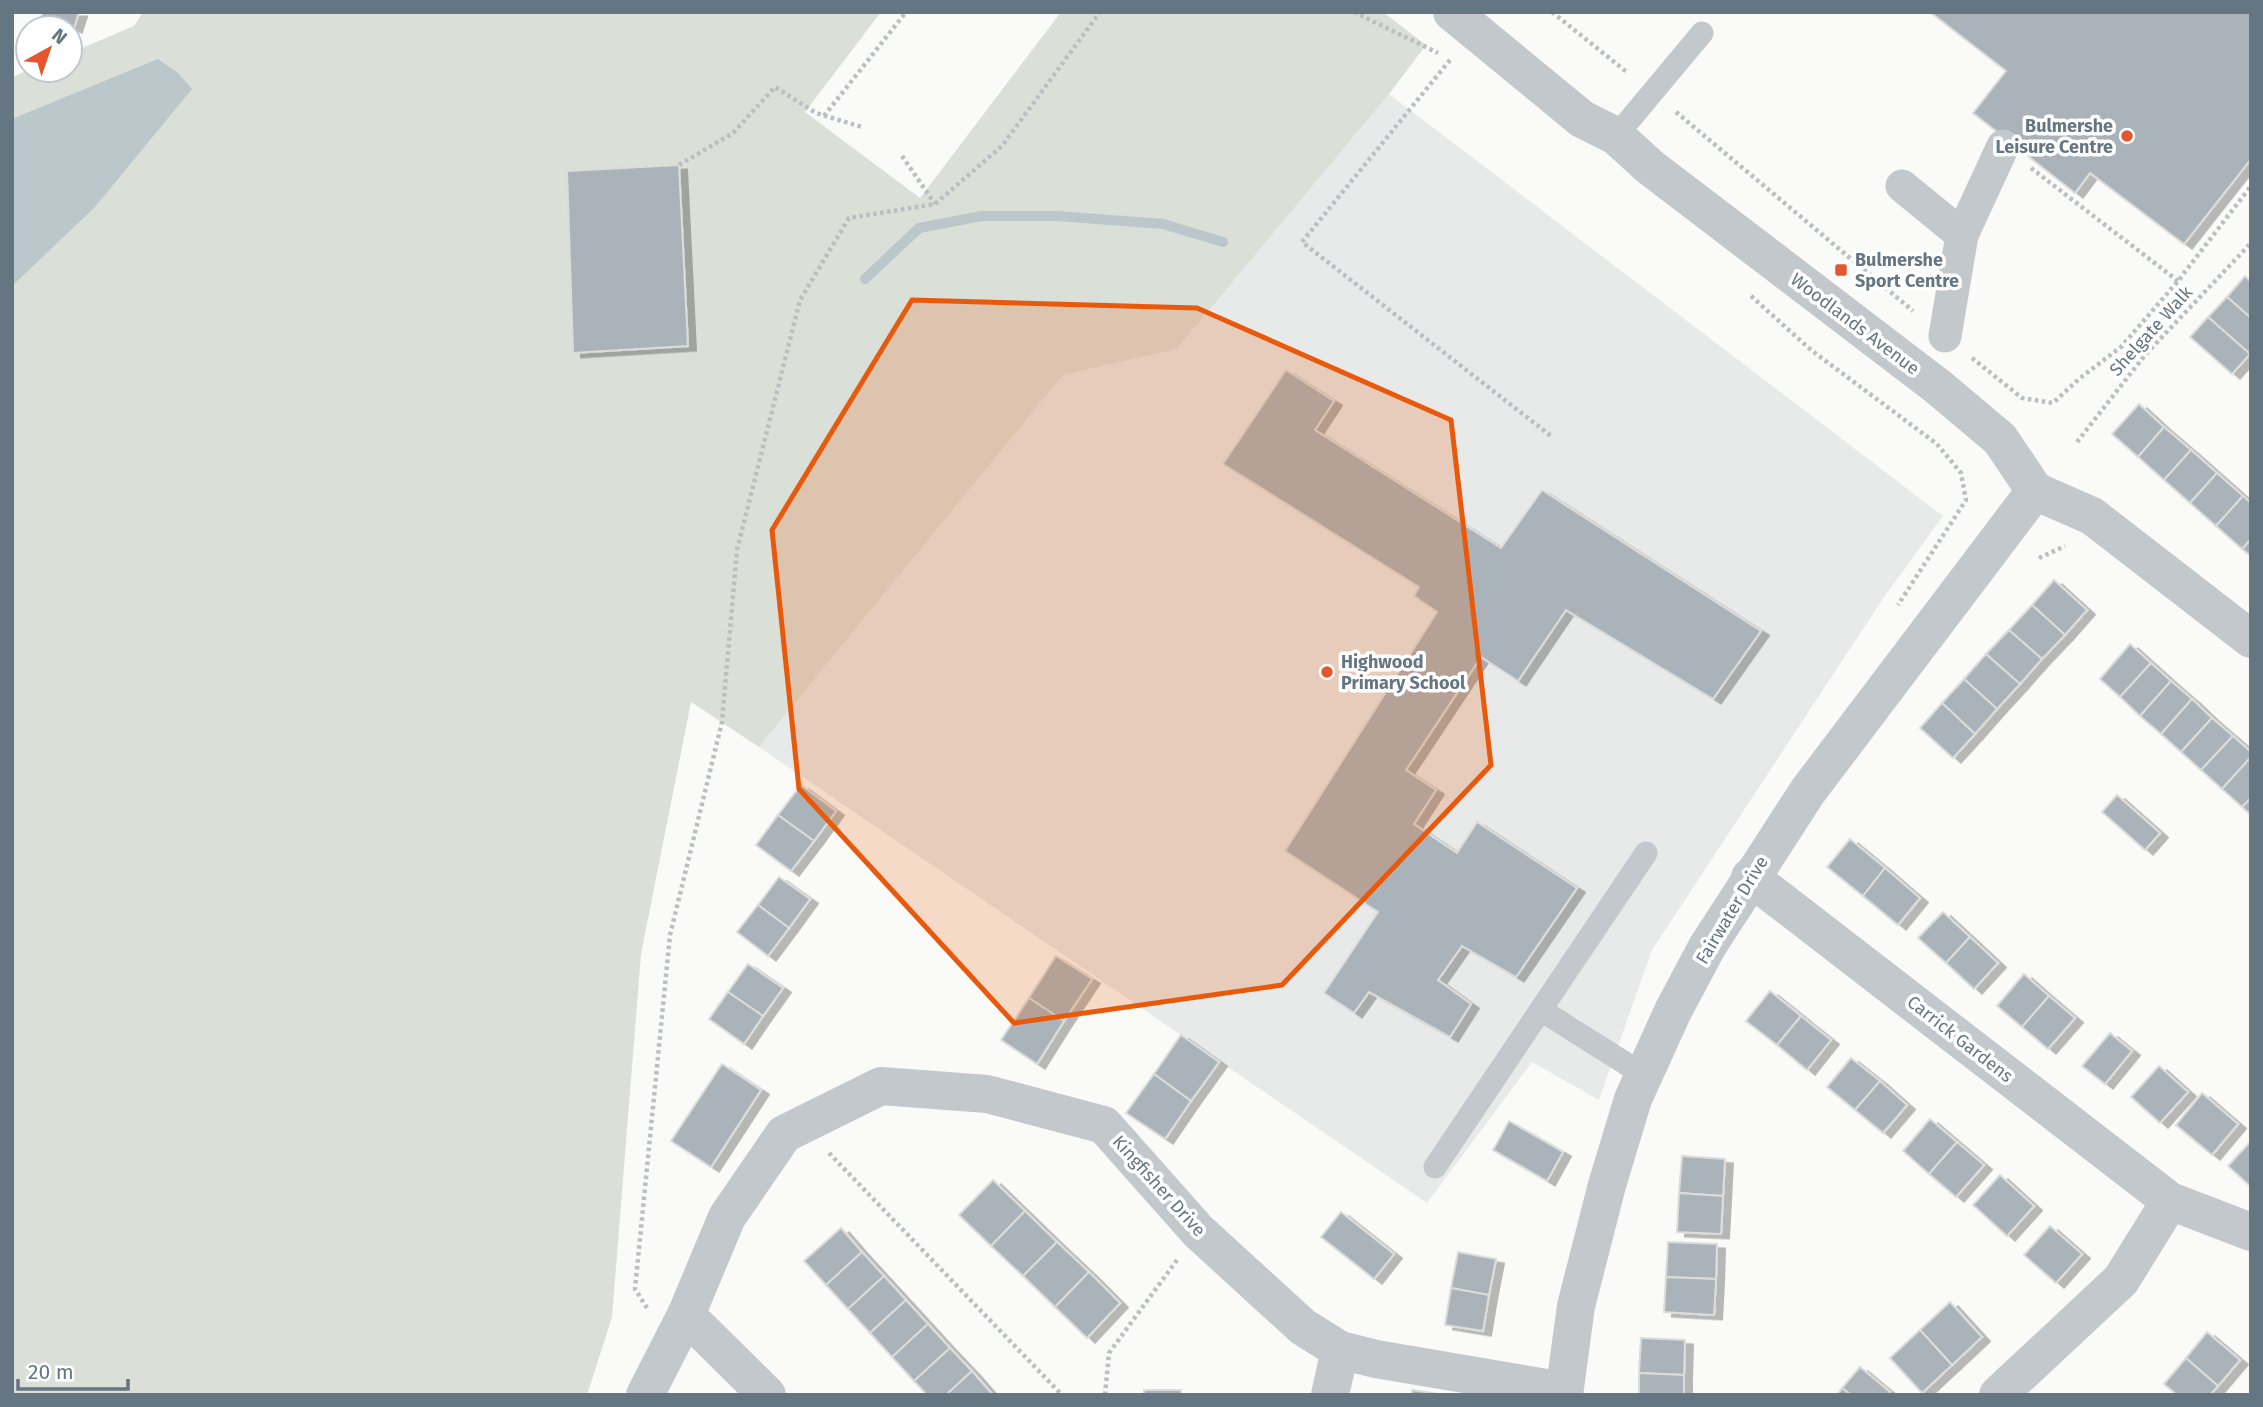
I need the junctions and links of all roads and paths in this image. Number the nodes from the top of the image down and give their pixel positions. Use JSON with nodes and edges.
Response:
{"nodes":[{"id":1,"x":906,"y":12,"type":"edge"},
{"id":2,"x":1101,"y":12,"type":"edge"},
{"id":3,"x":1354,"y":12,"type":"edge"},
{"id":4,"x":1452,"y":12,"type":"edge"},
{"id":5,"x":1552,"y":12,"type":"edge"},
{"id":6,"x":1702,"y":33,"type":"dead end"},
{"id":7,"x":1451,"y":59,"type":"junction"},
{"id":8,"x":1461,"y":59,"type":"dead end"},
{"id":9,"x":1633,"y":78,"type":"dead end"},
{"id":10,"x":1674,"y":110,"type":"dead end"},
{"id":11,"x":824,"y":116,"type":"junction"},
{"id":12,"x":862,"y":127,"type":"dead end"},
{"id":13,"x":1616,"y":136,"type":"junction"},
{"id":14,"x":2003,"y":146,"type":"joint"},
{"id":15,"x":902,"y":156,"type":"dead end"},
{"id":16,"x":679,"y":165,"type":"dead end"},
{"id":17,"x":1902,"y":186,"type":"dead end"},
{"id":18,"x":2251,"y":186,"type":"edge"},
{"id":19,"x":935,"y":204,"type":"junction"},
{"id":20,"x":1962,"y":235,"type":"junction"},
{"id":21,"x":2251,"y":243,"type":"edge"},
{"id":22,"x":2178,"y":281,"type":"junction"},
{"id":23,"x":1945,"y":336,"type":"junction"},
{"id":24,"x":1551,"y":436,"type":"dead end"},
{"id":25,"x":2077,"y":442,"type":"dead end"},
{"id":26,"x":2035,"y":491,"type":"junction"},
{"id":27,"x":2251,"y":639,"type":"edge"},
{"id":28,"x":1646,"y":853,"type":"dead end"},
{"id":29,"x":1750,"y":877,"type":"junction"},
{"id":30,"x":1541,"y":1010,"type":"junction"},
{"id":31,"x":1644,"y":1075,"type":"junction"},
{"id":32,"x":803,"y":1125,"type":"junction"},
{"id":33,"x":1435,"y":1167,"type":"dead end"},
{"id":34,"x":2170,"y":1200,"type":"junction"},
{"id":35,"x":1198,"y":1231,"type":"junction"},
{"id":36,"x":2251,"y":1232,"type":"edge"},
{"id":37,"x":678,"y":1330,"type":"junction"},
{"id":38,"x":1340,"y":1350,"type":"junction"},
{"id":39,"x":1564,"y":1393,"type":"edge"},
{"id":40,"x":645,"y":1395,"type":"edge"},
{"id":41,"x":767,"y":1395,"type":"edge"},
{"id":42,"x":1062,"y":1395,"type":"edge"},
{"id":43,"x":1105,"y":1395,"type":"edge"},
{"id":44,"x":1330,"y":1395,"type":"edge"},
{"id":45,"x":1998,"y":1395,"type":"edge"}],
"edges":[{"from":1,"to":11,"type":"path"},
{"from":2,"to":19,"type":"path"},
{"from":3,"to":7,"type":"path"},
{"from":4,"to":13,"type":"street","name":"Woodlands Avenue"},
{"from":5,"to":9,"type":"path"},
{"from":6,"to":13,"type":"lane"},
{"from":7,"to":8,"type":"path"},
{"from":7,"to":24,"type":"path"},
{"from":10,"to":23,"type":"path"},
{"from":11,"to":12,"type":"path"},
{"from":11,"to":16,"type":"path"},
{"from":13,"to":26,"type":"street","name":"Woodlands Avenue"},
{"from":14,"to":20,"type":"street"},
{"from":14,"to":22,"type":"path"},
{"from":15,"to":19,"type":"path"},
{"from":17,"to":20,"type":"street"},
{"from":18,"to":22,"type":"path"},
{"from":19,"to":37,"type":"path"},
{"from":20,"to":23,"type":"street"},
{"from":21,"to":25,"type":"path","name":"Shelgate Walk"},
{"from":22,"to":23,"type":"path"},
{"from":26,"to":27,"type":"street"},
{"from":26,"to":29,"type":"street","name":"Fairwater Drive"},
{"from":28,"to":30,"type":"lane"},
{"from":29,"to":31,"type":"street","name":"Fairwater Drive"},
{"from":29,"to":34,"type":"street","name":"Carrick Gardens"},
{"from":30,"to":31,"type":"lane"},
{"from":30,"to":33,"type":"lane"},
{"from":31,"to":39,"type":"street","name":"Fairwater Drive"},
{"from":32,"to":35,"type":"street","name":"Kingfisher Drive"},
{"from":32,"to":37,"type":"street","name":"Kingfisher Drive"},
{"from":32,"to":42,"type":"path"},
{"from":34,"to":36,"type":"street","name":"Carrick Gardens"},
{"from":34,"to":45,"type":"street"},
{"from":35,"to":38,"type":"street","name":"Kingfisher Drive"},
{"from":35,"to":43,"type":"path"},
{"from":37,"to":40,"type":"street","name":"Kingfisher Drive"},
{"from":37,"to":41,"type":"street"},
{"from":38,"to":39,"type":"street","name":"Kingfisher Drive"},
{"from":38,"to":44,"type":"street"}]}
